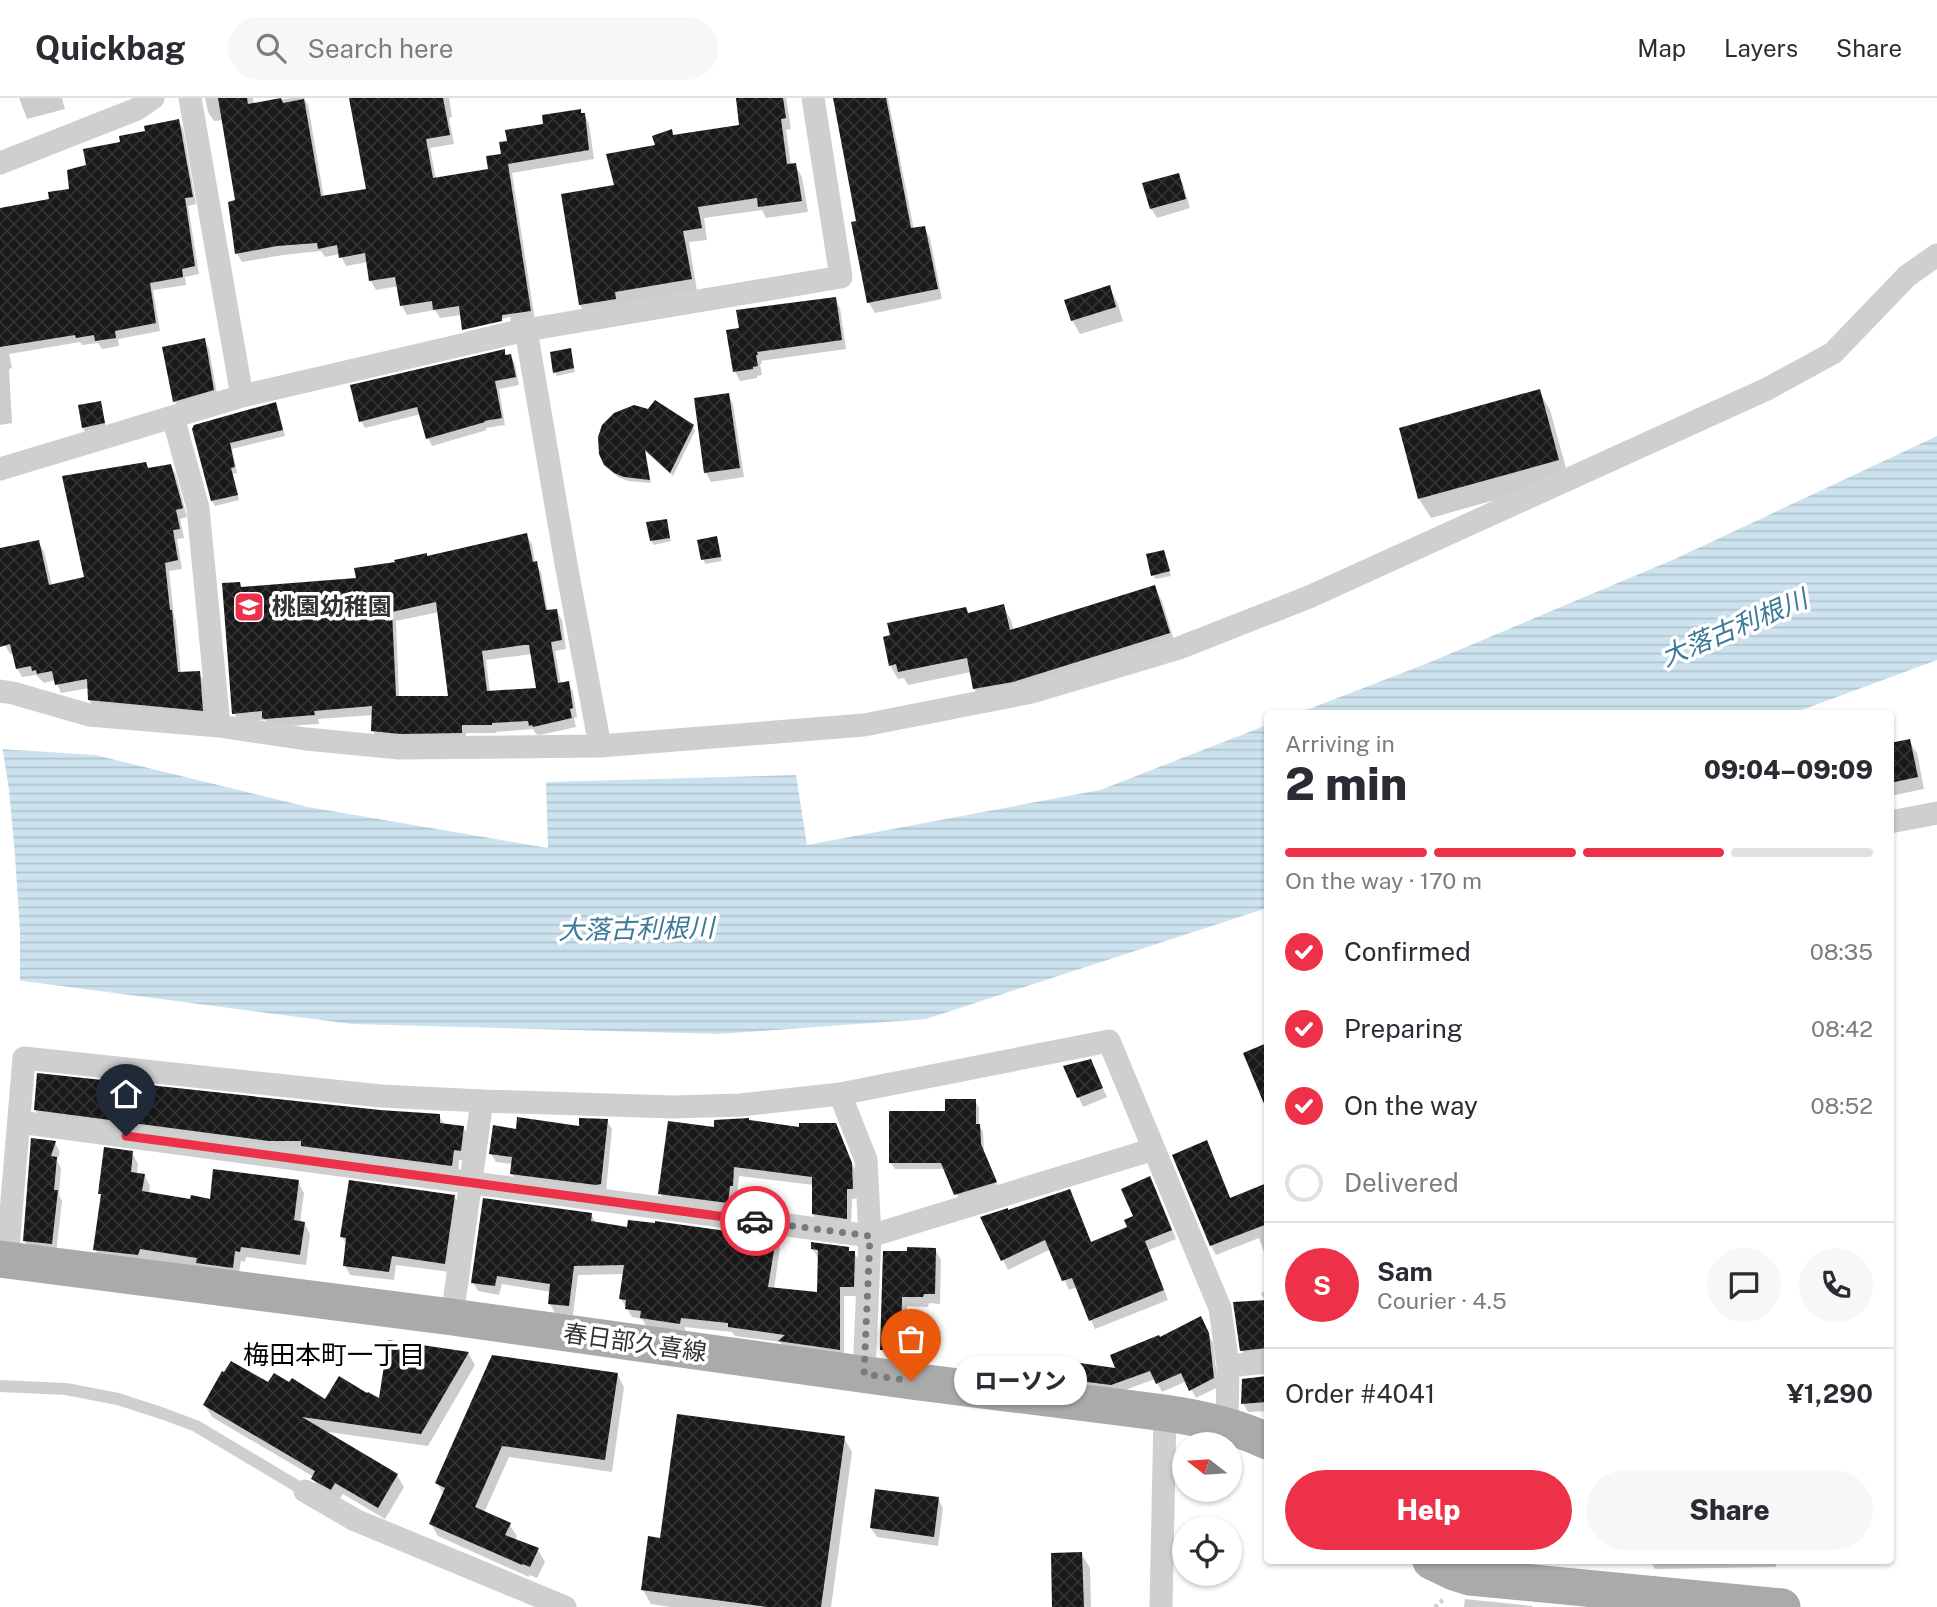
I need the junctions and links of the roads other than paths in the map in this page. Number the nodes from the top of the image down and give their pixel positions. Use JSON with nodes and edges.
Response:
{"nodes":[{"id":1,"x":153,"y":98,"type":"edge"},
{"id":2,"x":190,"y":98,"type":"edge"},
{"id":3,"x":813,"y":98,"type":"edge"},
{"id":4,"x":0,"y":163,"type":"edge"},
{"id":5,"x":1937,"y":255,"type":"edge"},
{"id":6,"x":526,"y":330,"type":"junction"},
{"id":7,"x":242,"y":396,"type":"junction"},
{"id":8,"x":173,"y":417,"type":"junction"},
{"id":9,"x":0,"y":469,"type":"edge"},
{"id":10,"x":0,"y":691,"type":"edge"},
{"id":11,"x":219,"y":726,"type":"junction"},
{"id":12,"x":600,"y":746,"type":"junction"},
{"id":13,"x":1937,"y":813,"type":"edge"},
{"id":14,"x":1894,"y":821,"type":"edge"},
{"id":15,"x":840,"y":1094,"type":"junction"},
{"id":16,"x":482,"y":1101,"type":"junction"},
{"id":17,"x":19,"y":1122,"type":"junction"},
{"id":18,"x":1154,"y":1149,"type":"junction"},
{"id":19,"x":471,"y":1183,"type":"junction"},
{"id":20,"x":870,"y":1236,"type":"junction"},
{"id":21,"x":3,"y":1259,"type":"edge"},
{"id":22,"x":452,"y":1317,"type":"junction"},
{"id":23,"x":1264,"y":1362,"type":"edge"},
{"id":24,"x":1228,"y":1366,"type":"junction"},
{"id":25,"x":864,"y":1374,"type":"junction"},
{"id":26,"x":0,"y":1386,"type":"edge"},
{"id":27,"x":1165,"y":1413,"type":"junction"},
{"id":28,"x":1227,"y":1426,"type":"junction"},
{"id":29,"x":1264,"y":1440,"type":"edge"},
{"id":30,"x":305,"y":1491,"type":"joint"},
{"id":31,"x":1437,"y":1564,"type":"edge"},
{"id":32,"x":565,"y":1607,"type":"edge"},
{"id":33,"x":1161,"y":1607,"type":"edge"},
{"id":34,"x":1782,"y":1607,"type":"edge"}],
"edges":[{"from":1,"to":4,"type":"street"},
{"from":2,"to":7,"type":"street"},
{"from":3,"to":6,"type":"street"},
{"from":5,"to":12,"type":"street"},
{"from":6,"to":7,"type":"street"},
{"from":6,"to":12,"type":"street"},
{"from":7,"to":8,"type":"street"},
{"from":8,"to":9,"type":"street"},
{"from":8,"to":11,"type":"street"},
{"from":10,"to":11,"type":"street"},
{"from":11,"to":12,"type":"street"},
{"from":13,"to":14,"type":"street"},
{"from":15,"to":16,"type":"street"},
{"from":15,"to":18,"type":"street"},
{"from":15,"to":20,"type":"street"},
{"from":16,"to":17,"type":"street"},
{"from":16,"to":19,"type":"street"},
{"from":17,"to":19,"type":"street"},
{"from":17,"to":21,"type":"street"},
{"from":18,"to":20,"type":"street"},
{"from":18,"to":24,"type":"street"},
{"from":19,"to":20,"type":"street"},
{"from":19,"to":22,"type":"street"},
{"from":20,"to":25,"type":"street"},
{"from":21,"to":22,"type":"main road","name":"春日部久喜線"},
{"from":22,"to":25,"type":"main road","name":"春日部久喜線"},
{"from":23,"to":24,"type":"street"},
{"from":24,"to":28,"type":"street"},
{"from":25,"to":27,"type":"main road","name":"春日部久喜線"},
{"from":26,"to":30,"type":"lane"},
{"from":27,"to":28,"type":"main road","name":"春日部久喜線"},
{"from":27,"to":33,"type":"street"},
{"from":28,"to":29,"type":"main road","name":"春日部久喜線"},
{"from":30,"to":32,"type":"street"},
{"from":31,"to":34,"type":"main road"}]}
